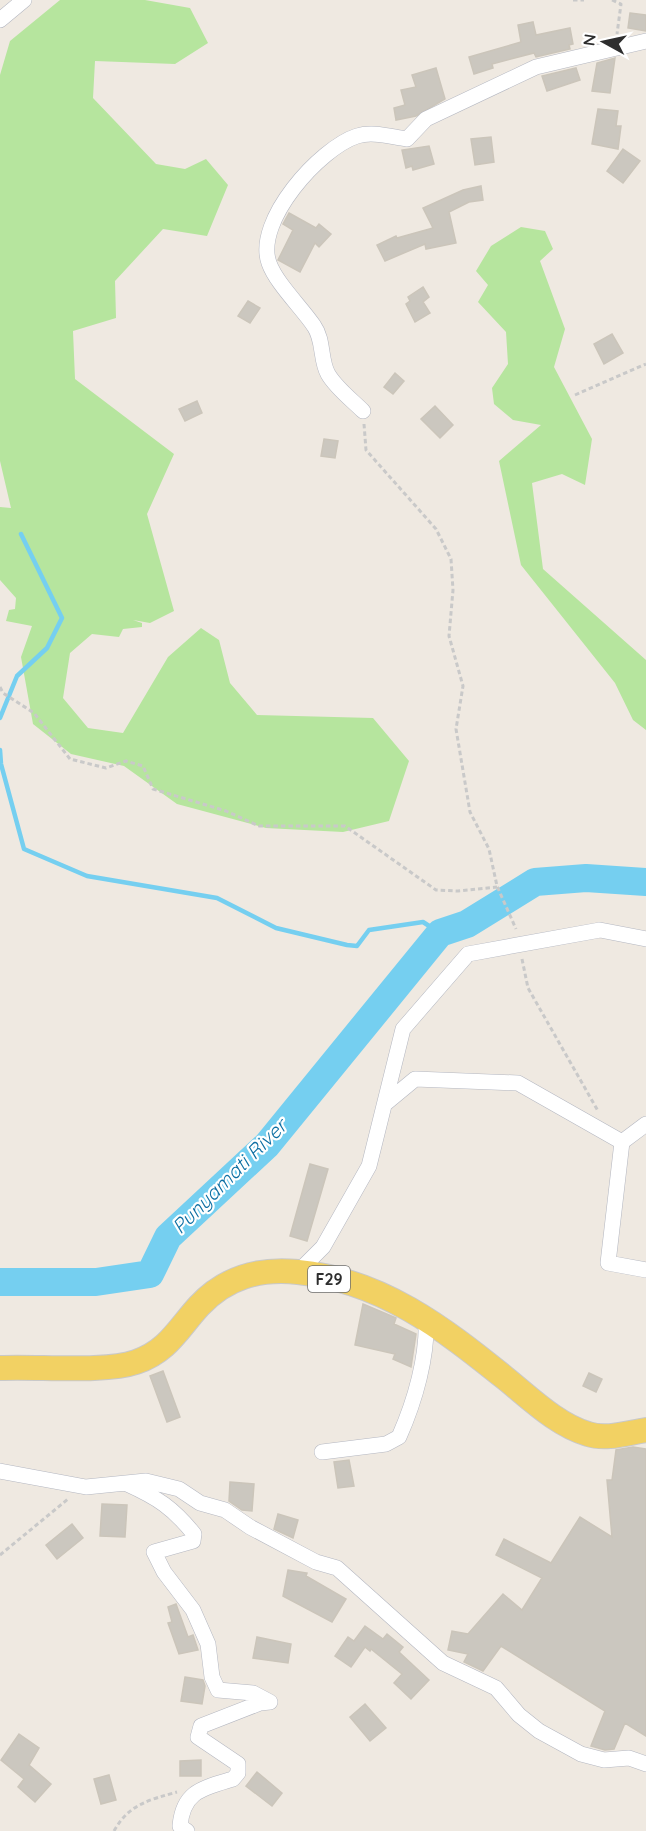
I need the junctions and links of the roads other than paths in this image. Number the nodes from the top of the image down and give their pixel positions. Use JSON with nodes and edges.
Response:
{"nodes":[{"id":1,"x":24,"y":0,"type":"edge"},
{"id":2,"x":0,"y":21,"type":"edge"},
{"id":3,"x":646,"y":41,"type":"edge"},
{"id":4,"x":363,"y":411,"type":"road end"},
{"id":5,"x":646,"y":939,"type":"edge"},
{"id":6,"x":386,"y":1103,"type":"junction"},
{"id":7,"x":646,"y":1124,"type":"edge"},
{"id":8,"x":617,"y":1139,"type":"junction"},
{"id":9,"x":646,"y":1270,"type":"edge"},
{"id":10,"x":298,"y":1272,"type":"junction"},
{"id":11,"x":426,"y":1317,"type":"junction"},
{"id":12,"x":0,"y":1368,"type":"edge"},
{"id":13,"x":646,"y":1430,"type":"edge"},
{"id":14,"x":322,"y":1452,"type":"dead end"},
{"id":15,"x":0,"y":1471,"type":"edge"},
{"id":16,"x":127,"y":1484,"type":"junction"},
{"id":17,"x":646,"y":1764,"type":"edge"},
{"id":18,"x":187,"y":1831,"type":"edge"}],
"edges":[{"from":1,"to":2,"type":"street"},
{"from":3,"to":4,"type":"street"},
{"from":5,"to":6,"type":"street"},
{"from":6,"to":8,"type":"street"},
{"from":6,"to":10,"type":"street"},
{"from":7,"to":8,"type":"street"},
{"from":8,"to":9,"type":"street"},
{"from":10,"to":11,"type":"main road","number":"F29"},
{"from":10,"to":12,"type":"main road","number":"F29"},
{"from":11,"to":13,"type":"main road","number":"F29"},
{"from":11,"to":14,"type":"street"},
{"from":15,"to":16,"type":"street"},
{"from":16,"to":17,"type":"street"},
{"from":16,"to":18,"type":"street"}]}
